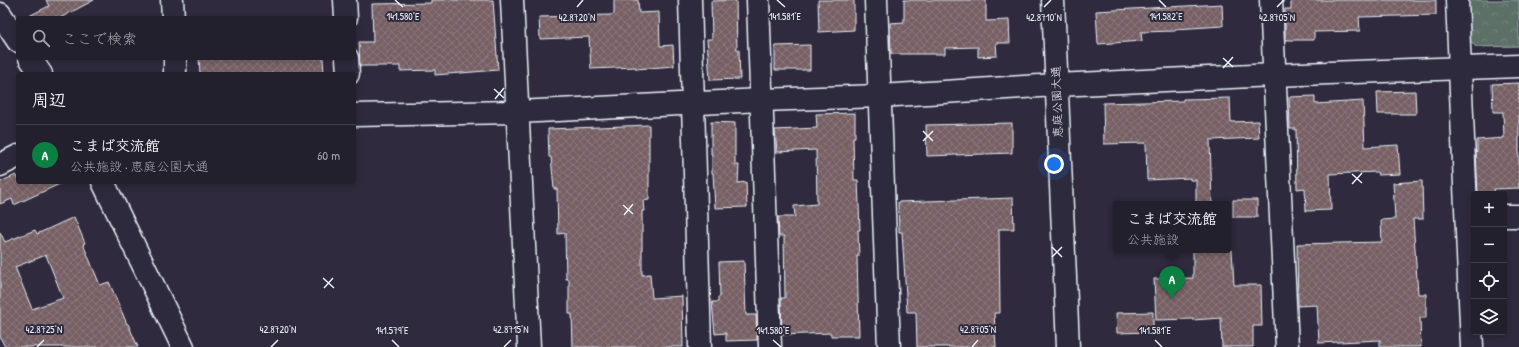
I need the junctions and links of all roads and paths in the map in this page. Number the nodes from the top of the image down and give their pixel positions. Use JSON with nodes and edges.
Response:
{"nodes":[{"id":1,"x":172,"y":0,"type":"edge"},
{"id":2,"x":345,"y":0,"type":"edge"},
{"id":3,"x":512,"y":0,"type":"edge"},
{"id":4,"x":690,"y":0,"type":"edge"},
{"id":5,"x":758,"y":0,"type":"edge"},
{"id":6,"x":876,"y":0,"type":"edge"},
{"id":7,"x":1053,"y":0,"type":"edge"},
{"id":8,"x":1271,"y":0,"type":"edge"},
{"id":9,"x":1457,"y":0,"type":"edge"},
{"id":10,"x":0,"y":14,"type":"edge"},
{"id":11,"x":173,"y":16,"type":"edge"},
{"id":12,"x":346,"y":16,"type":"edge"},
{"id":13,"x":16,"y":37,"type":"edge"},
{"id":14,"x":31,"y":60,"type":"edge"},
{"id":15,"x":175,"y":60,"type":"edge"},
{"id":16,"x":347,"y":60,"type":"edge"},
{"id":17,"x":1519,"y":66,"type":"edge"},
{"id":18,"x":1460,"y":68,"type":"junction"},
{"id":19,"x":40,"y":72,"type":"edge"},
{"id":20,"x":176,"y":72,"type":"edge"},
{"id":21,"x":348,"y":72,"type":"edge"},
{"id":22,"x":1274,"y":75,"type":"junction"},
{"id":23,"x":1056,"y":85,"type":"junction"},
{"id":24,"x":880,"y":96,"type":"junction"},
{"id":25,"x":761,"y":100,"type":"junction"},
{"id":26,"x":693,"y":103,"type":"junction"},
{"id":27,"x":518,"y":112,"type":"junction"},
{"id":28,"x":356,"y":115,"type":"edge"},
{"id":29,"x":16,"y":157,"type":"edge"},
{"id":30,"x":0,"y":165,"type":"edge"},
{"id":31,"x":104,"y":184,"type":"edge"},
{"id":32,"x":1507,"y":216,"type":"edge"},
{"id":33,"x":1519,"y":216,"type":"edge"},
{"id":34,"x":1470,"y":218,"type":"edge"},
{"id":35,"x":183,"y":347,"type":"edge"},
{"id":36,"x":529,"y":347,"type":"edge"},
{"id":37,"x":700,"y":347,"type":"edge"},
{"id":38,"x":770,"y":347,"type":"edge"},
{"id":39,"x":889,"y":347,"type":"edge"},
{"id":40,"x":1068,"y":347,"type":"edge"},
{"id":41,"x":1287,"y":347,"type":"edge"},
{"id":42,"x":1472,"y":347,"type":"edge"}],
"edges":[{"from":1,"to":11,"type":"street"},
{"from":2,"to":12,"type":"street"},
{"from":3,"to":27,"type":"street"},
{"from":4,"to":26,"type":"street"},
{"from":5,"to":25,"type":"street"},
{"from":6,"to":24,"type":"street"},
{"from":7,"to":23,"type":"street","name":"恵庭公園大通"},
{"from":8,"to":22,"type":"street"},
{"from":9,"to":18,"type":"street"},
{"from":10,"to":13,"type":"street"},
{"from":14,"to":19,"type":"street"},
{"from":15,"to":20,"type":"street"},
{"from":16,"to":21,"type":"street"},
{"from":17,"to":18,"type":"street"},
{"from":18,"to":22,"type":"street"},
{"from":18,"to":34,"type":"street"},
{"from":22,"to":23,"type":"street"},
{"from":22,"to":41,"type":"street"},
{"from":23,"to":24,"type":"street"},
{"from":23,"to":40,"type":"street","name":"恵庭公園大通"},
{"from":24,"to":25,"type":"street"},
{"from":24,"to":39,"type":"street"},
{"from":25,"to":26,"type":"street"},
{"from":25,"to":38,"type":"street"},
{"from":26,"to":27,"type":"street"},
{"from":26,"to":37,"type":"street"},
{"from":27,"to":28,"type":"street"},
{"from":27,"to":36,"type":"street"},
{"from":29,"to":30,"type":"street"},
{"from":31,"to":35,"type":"street"},
{"from":32,"to":33,"type":"street"},
{"from":34,"to":42,"type":"street"}]}
